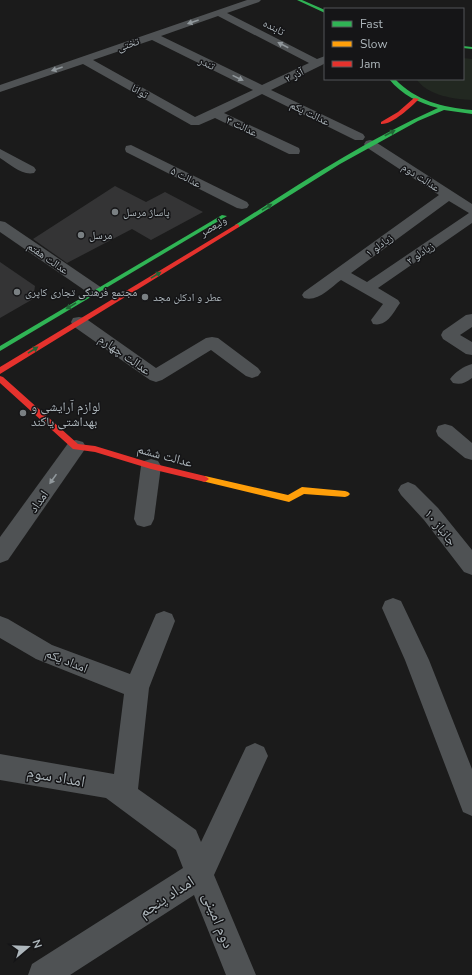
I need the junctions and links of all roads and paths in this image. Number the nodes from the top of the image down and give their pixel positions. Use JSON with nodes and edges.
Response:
{"nodes":[{"id":1,"x":256,"y":0,"type":"edge"},
{"id":2,"x":299,"y":0,"type":"edge"},
{"id":3,"x":317,"y":0,"type":"edge"},
{"id":4,"x":334,"y":8,"type":"edge"},
{"id":5,"x":324,"y":12,"type":"edge"},
{"id":6,"x":219,"y":13,"type":"junction"},
{"id":7,"x":152,"y":36,"type":"junction"},
{"id":8,"x":84,"y":60,"type":"junction"},
{"id":9,"x":321,"y":61,"type":"edge"},
{"id":10,"x":393,"y":80,"type":"edge"},
{"id":11,"x":0,"y":89,"type":"edge"},
{"id":12,"x":262,"y":90,"type":"junction"},
{"id":13,"x":416,"y":99,"type":"junction"},
{"id":14,"x":443,"y":108,"type":"junction"},
{"id":15,"x":472,"y":112,"type":"edge"},
{"id":16,"x":215,"y":113,"type":"junction"},
{"id":17,"x":368,"y":135,"type":"junction"},
{"id":18,"x":347,"y":144,"type":"dead end"},
{"id":19,"x":131,"y":149,"type":"dead end"},
{"id":20,"x":294,"y":151,"type":"dead end"},
{"id":21,"x":0,"y":153,"type":"edge"},
{"id":22,"x":29,"y":170,"type":"dead end"},
{"id":23,"x":448,"y":195,"type":"junction"},
{"id":24,"x":239,"y":207,"type":"joint"},
{"id":25,"x":472,"y":210,"type":"edge"},
{"id":26,"x":472,"y":217,"type":"edge"},
{"id":27,"x":0,"y":225,"type":"edge"},
{"id":28,"x":340,"y":273,"type":"junction"},
{"id":29,"x":367,"y":289,"type":"junction"},
{"id":30,"x":96,"y":291,"type":"junction"},
{"id":31,"x":310,"y":295,"type":"dead end"},
{"id":32,"x":472,"y":319,"type":"edge"},
{"id":33,"x":379,"y":320,"type":"dead end"},
{"id":34,"x":79,"y":322,"type":"junction"},
{"id":35,"x":0,"y":349,"type":"edge"},
{"id":36,"x":472,"y":350,"type":"edge"},
{"id":37,"x":0,"y":371,"type":"edge"},
{"id":38,"x":252,"y":372,"type":"dead end"},
{"id":39,"x":0,"y":378,"type":"edge"},
{"id":40,"x":445,"y":431,"type":"dead end"},
{"id":41,"x":76,"y":447,"type":"junction"},
{"id":42,"x":472,"y":454,"type":"edge"},
{"id":43,"x":151,"y":466,"type":"junction"},
{"id":44,"x":408,"y":490,"type":"dead end"},
{"id":45,"x":345,"y":494,"type":"dead end"},
{"id":46,"x":144,"y":519,"type":"dead end"},
{"id":47,"x":0,"y":554,"type":"edge"},
{"id":48,"x":472,"y":566,"type":"edge"},
{"id":49,"x":393,"y":608,"type":"dead end"},
{"id":50,"x":164,"y":621,"type":"dead end"},
{"id":51,"x":0,"y":626,"type":"edge"},
{"id":52,"x":137,"y":688,"type":"junction"},
{"id":53,"x":255,"y":756,"type":"dead end"},
{"id":54,"x":0,"y":767,"type":"edge"},
{"id":55,"x":118,"y":791,"type":"junction"},
{"id":56,"x":472,"y":803,"type":"edge"},
{"id":57,"x":200,"y":874,"type":"junction"},
{"id":58,"x":43,"y":975,"type":"edge"},
{"id":59,"x":241,"y":975,"type":"edge"}],
"edges":[{"from":1,"to":6,"type":"street","name":"تختی"},
{"from":2,"to":5,"type":"main road"},
{"from":3,"to":4,"type":"main road"},
{"from":6,"to":7,"type":"street","name":"تختی","one_way":true},
{"from":9,"to":6,"type":"street","name":"تابنده","one_way":true},
{"from":7,"to":8,"type":"street","name":"تختی"},
{"from":7,"to":12,"type":"street","name":"تندر","one_way":true},
{"from":8,"to":11,"type":"street","name":"تختی","one_way":true},
{"from":8,"to":16,"type":"street","name":"توانا"},
{"from":9,"to":12,"type":"street","name":"۲ آذر"},
{"from":10,"to":13,"type":"main road"},
{"from":12,"to":16,"type":"street","name":"عدالت ۳"},
{"from":12,"to":17,"type":"street","name":"عدالت یکم"},
{"from":13,"to":14,"type":"main road"},
{"from":13,"to":17,"type":"main road","name":"ولیعصر"},
{"from":14,"to":15,"type":"main road"},
{"from":17,"to":14,"type":"main road","name":"ولیعصر","one_way":true},
{"from":16,"to":20,"type":"street","name":"عدالت ۳"},
{"from":17,"to":18,"type":"main road","name":"ولیعصر"},
{"from":17,"to":23,"type":"street","name":"عدالت دوم"},
{"from":34,"to":17,"type":"main road","name":"ولیعصر","one_way":true},
{"from":19,"to":24,"type":"street","name":"عدالت ۵"},
{"from":21,"to":22,"type":"street"},
{"from":23,"to":25,"type":"street","name":"عدالت دوم"},
{"from":23,"to":28,"type":"street","name":"زیادلو ۱"},
{"from":24,"to":30,"type":"main road","name":"ولیعصر"},
{"from":26,"to":29,"type":"street","name":"زیادلو ۲"},
{"from":27,"to":30,"type":"street","name":"عدالت هفتم"},
{"from":28,"to":29,"type":"street"},
{"from":28,"to":31,"type":"street","name":"زیادلو ۱"},
{"from":29,"to":33,"type":"street"},
{"from":30,"to":35,"type":"main road","name":"ولیعصر","one_way":true},
{"from":32,"to":36,"type":"street"},
{"from":37,"to":34,"type":"main road","name":"ولیعصر","one_way":true},
{"from":34,"to":38,"type":"street","name":"عدالت چهارم"},
{"from":39,"to":41,"type":"main road"},
{"from":40,"to":42,"type":"street"},
{"from":41,"to":43,"type":"main road","name":"عدالت ششم"},
{"from":41,"to":47,"type":"street","name":"امداد","one_way":true},
{"from":43,"to":45,"type":"main road","name":"عدالت ششم"},
{"from":43,"to":46,"type":"street"},
{"from":44,"to":48,"type":"street","name":"۱۰ جانباز"},
{"from":49,"to":56,"type":"street"},
{"from":50,"to":52,"type":"street"},
{"from":51,"to":52,"type":"street","name":"امداد یکم"},
{"from":52,"to":55,"type":"street"},
{"from":53,"to":57,"type":"street","name":"امداد پنجم"},
{"from":54,"to":55,"type":"street","name":"امداد سوم"},
{"from":55,"to":57,"type":"street","name":"دوم امینی"},
{"from":57,"to":58,"type":"street","name":"امداد پنجم"},
{"from":57,"to":59,"type":"street","name":"دوم امینی"}]}
